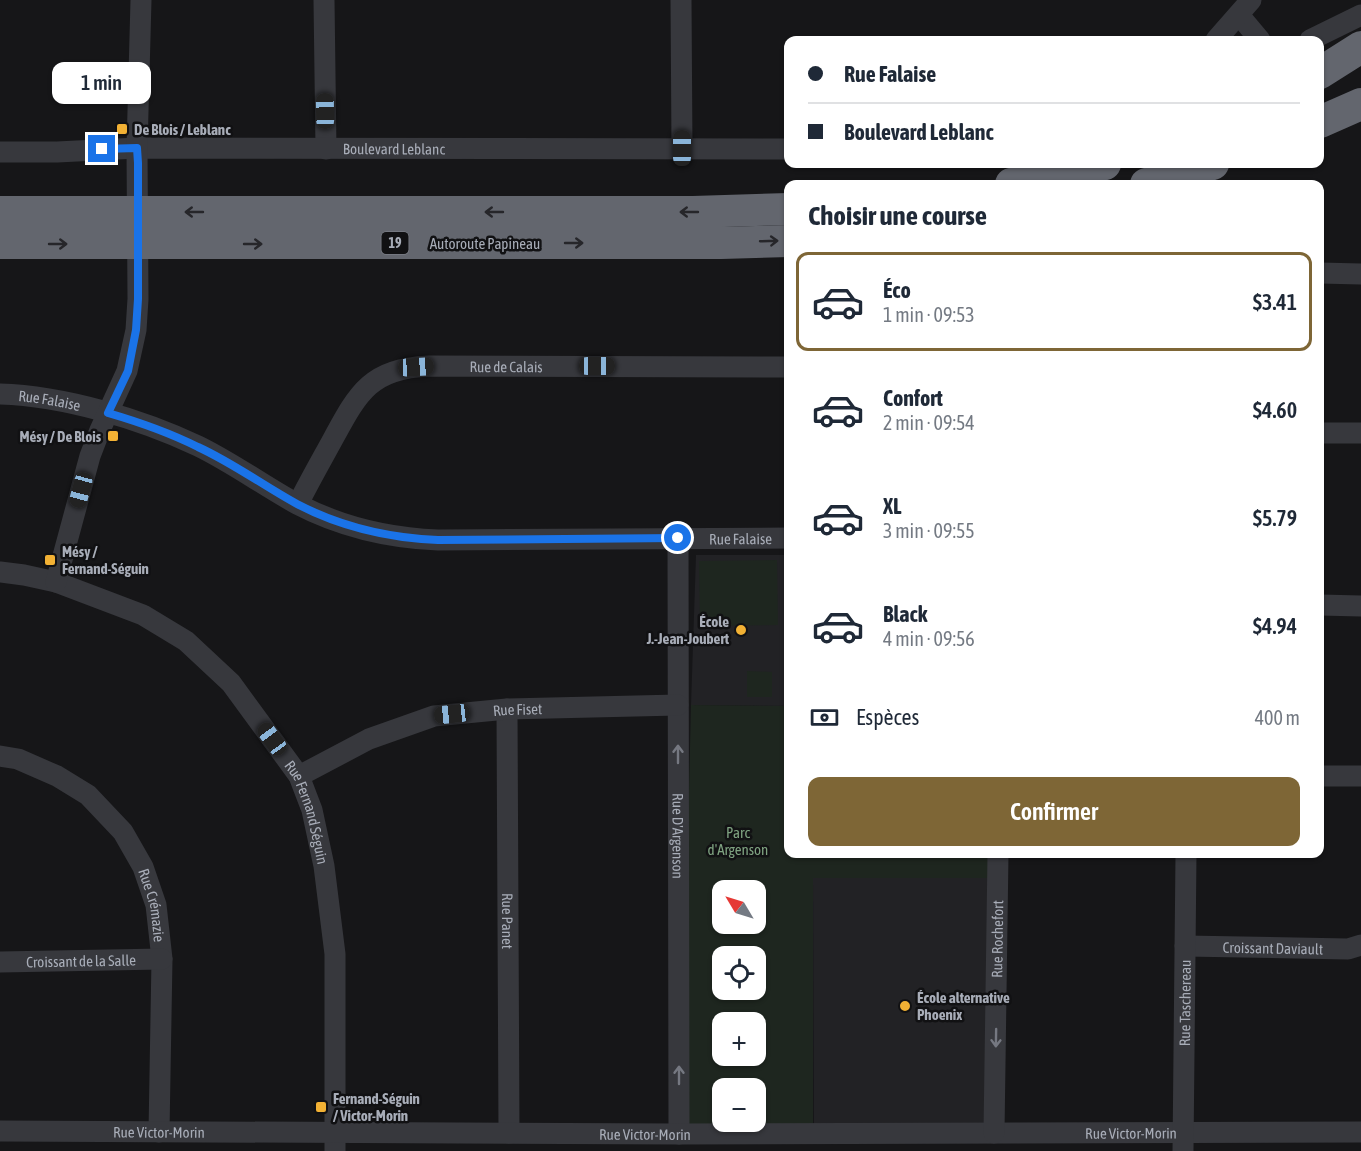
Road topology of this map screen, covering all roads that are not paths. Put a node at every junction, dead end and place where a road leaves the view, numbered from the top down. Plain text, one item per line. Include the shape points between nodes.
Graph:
1 (141, 0) edge
2 (324, 0) edge
3 (681, 0) edge
4 (1245, 7) edge
5 (1361, 15) edge
6 (1220, 36) edge
7 (1258, 36) edge
8 (1318, 36) edge
9 (1361, 47) edge
10 (1361, 69) edge
11 (1324, 70) edge
12 (1324, 86) edge
13 (1361, 104) edge
14 (1361, 114) edge
15 (1324, 120) edge
16 (1324, 126) edge
17 (682, 148) junction
18 (326, 149) junction
19 (784, 149) edge
20 (0, 152) edge
21 (137, 155) junction
22 (1086, 168) edge
23 (1200, 168) edge
24 (1030, 180) edge
25 (1159, 180) edge
26 (784, 209) edge
27 (0, 212) edge
28 (784, 241) edge
29 (0, 243) edge
30 (1324, 273) edge
31 (1361, 274) edge
32 (784, 367) edge
33 (0, 394) edge
34 (108, 413) junction
35 (1324, 433) edge
36 (1361, 433) edge
37 (298, 504) junction
38 (678, 538) junction
39 (784, 538) edge
40 (0, 572) edge
41 (56, 582) junction
42 (1324, 605) edge
43 (1361, 606) edge
44 (678, 705) junction
45 (507, 709) junction
46 (0, 756) edge
47 (299, 776) junction
48 (1324, 776) edge
49 (1361, 776) edge
50 (998, 858) edge
51 (1186, 858) edge
52 (1361, 945) edge
53 (1185, 946) junction
54 (162, 959) junction
55 (0, 962) edge
56 (0, 1131) edge
57 (159, 1132) junction
58 (1361, 1132) edge
59 (509, 1133) junction
60 (994, 1133) junction
61 (680, 1134) junction
62 (335, 1142) edge
63 (1183, 1142) edge

1 - 21 street
2 - 18 street
3 - 17 street
4 - 6 street
4 - 7 street
5 - 8 street
9 - 11 highway
10 - 12 highway
13 - 15 highway
14 - 16 highway
17 - 18 street, Boulevard Leblanc
17 - 19 street, Boulevard Leblanc
18 - 21 street, Boulevard Leblanc
20 - 21 street, Boulevard Leblanc
21 - 34 street via 138,313 128,371
22 - 24 highway
23 - 25 highway
26 -> 27 highway, Autoroute Papineau / 19
29 -> 28 highway, Autoroute Papineau / 19
30 - 31 street
32 - 37 street, Rue de Calais via 429,366 392,372 358,395
33 - 34 street, Rue Falaise via 39,397
34 - 37 street, Rue Falaise via 198,446
34 - 41 street via 90,456
35 - 36 street
37 - 38 street, Rue Falaise via 366,530 420,539
38 - 39 street, Rue Falaise
38 - 44 street, Rue D'Argenson
40 - 41 street, Rue Fernand Séguin
41 - 47 street, Rue Fernand Séguin via 143,615 186,641 231,683
42 - 43 street
44 - 45 street, Rue Fiset
61 -> 44 street, Rue D'Argenson
45 - 47 street, Rue Fiset via 434,716 369,739
45 - 59 street, Rue Panet
46 - 54 street, Rue Crémazie via 18,759 57,776 88,795 123,832 143,867 156,905
47 - 62 street, Rue Fernand Séguin via 312,810 324,866 335,954
48 - 49 street
50 -> 60 street, Rue Rochefort
51 - 53 street, Rue Taschereau
52 - 53 street, Croissant Daviault via 1348,949
53 - 63 street, Rue Taschereau
54 - 55 street, Croissant de la Salle
54 - 57 street, Rue Crémazie
56 - 57 street, Rue Victor-Morin
57 - 62 street, Rue Victor-Morin
58 - 63 street, Rue Victor-Morin
59 - 61 street, Rue Victor-Morin
59 - 62 street, Rue Victor-Morin
60 - 61 street, Rue Victor-Morin
60 - 63 street, Rue Victor-Morin

